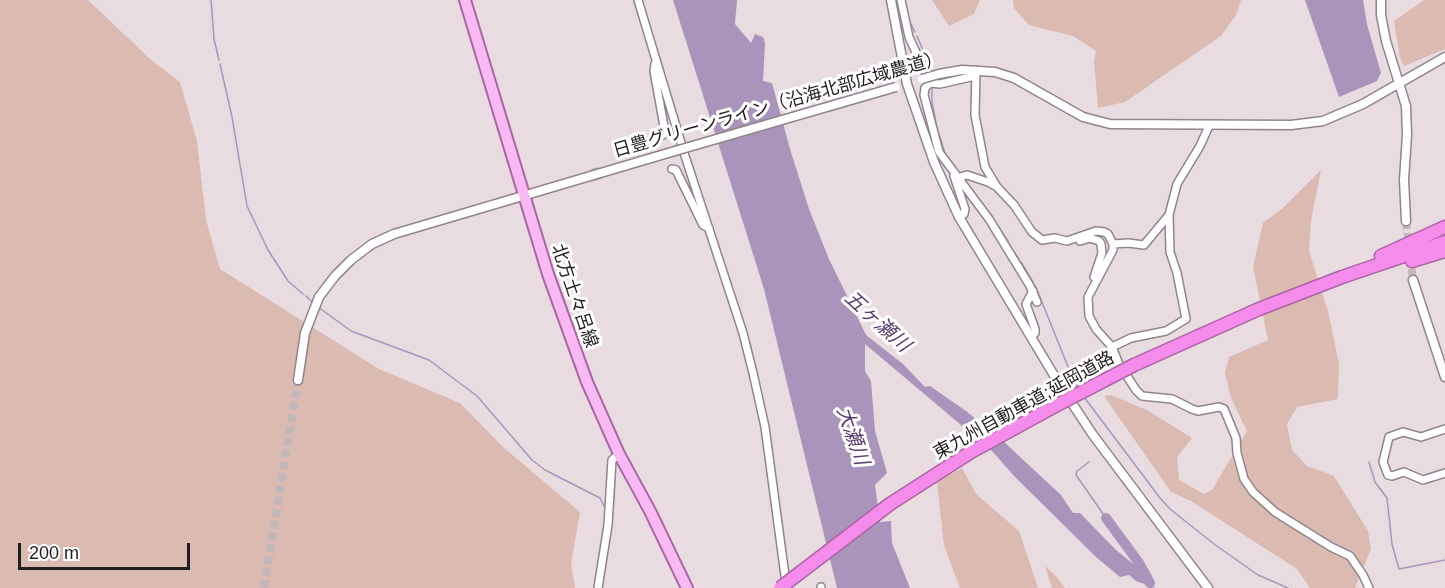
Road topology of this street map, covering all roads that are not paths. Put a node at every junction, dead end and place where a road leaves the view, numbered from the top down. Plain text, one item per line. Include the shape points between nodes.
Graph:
1 (465, 0) edge
2 (638, 0) edge
3 (891, 0) edge
4 (901, 0) edge
5 (1381, 0) edge
6 (1445, 57) edge
7 (656, 61) junction
8 (975, 73) junction
9 (926, 81) junction
10 (1399, 82) junction
11 (907, 84) junction
12 (1209, 126) junction
13 (663, 135) dead end
14 (672, 169) dead end
15 (956, 176) junction
16 (997, 187) junction
17 (524, 195) junction
18 (1169, 215) junction
19 (959, 217) junction
20 (1406, 221) tunnel mouth
21 (709, 228) junction
22 (1445, 228) edge
23 (1067, 241) junction
24 (1445, 242) edge
25 (1113, 244) junction
26 (1445, 249) edge
27 (1413, 280) tunnel mouth
28 (1033, 291) junction
29 (1091, 291) junction
30 (1305, 291) junction
31 (1037, 302) dead end
32 (1259, 309) junction
33 (1031, 337) junction
34 (1112, 347) junction
35 (1442, 356) edge
36 (1445, 377) edge
37 (298, 380) tunnel mouth
38 (1445, 429) edge
39 (619, 454) junction
40 (1445, 472) edge
41 (598, 588) edge
42 (687, 588) edge
43 (780, 588) edge
44 (786, 588) edge
45 (1208, 588) edge
46 (1369, 588) edge

1 - 17 main road, 北方土々呂線
2 - 7 street
3 - 11 street
4 - 9 street via 909,37
5 - 10 street via 1386,40
6 - 10 street, 日豊グリーンライン（沿海北部広域農道）
7 - 13 street
7 - 21 street
8 - 9 street, 日豊グリーンライン（沿海北部広域農道）, bridge via 939,74
8 - 9 street via 940,84
8 - 12 street, 日豊グリーンライン（沿海北部広域農道） via 995,72 1014,78 1083,117 1110,124
8 - 16 street via 977,126 985,167
9 - 11 street, 日豊グリーンライン（沿海北部広域農道）
9 - 15 street via 924,95 939,152
10 - 12 street, 日豊グリーンライン（沿海北部広域農道） via 1363,104 1323,121
10 - 20 street via 1406,106
11 - 17 street, 日豊グリーンライン（沿海北部広域農道）, bridge
11 - 19 street via 934,162
12 - 18 street via 1177,184
14 - 21 street via 676,170 703,225
15 - 16 street via 974,176
15 - 19 street via 965,208
15 - 28 street via 989,219
16 - 23 street via 1038,237
17 - 37 street, 日豊グリーンライン（沿海北部広域農道） via 394,234 351,260 319,297 305,333
17 - 39 main road, 北方土々呂線 via 567,330
18 - 25 street via 1144,245
18 - 34 street via 1170,252 1186,319 1166,331 1123,340
19 - 33 street
21 - 44 street via 743,333 765,427
22 - 32 highway
23 - 25 street via 1101,231 1108,234
23 - 29 street via 1090,238 1101,244
24 - 30 highway, 東九州自動車道;延岡道路
25 - 29 street via 1111,258
26 - 30 highway, 東九州自動車道;延岡道路
27 - 35 street
28 - 31 street
28 - 33 street via 1026,304 1035,329
29 - 34 street via 1087,303 1089,316
30 - 32 highway, 東九州自動車道;延岡道路
32 - 43 highway, 東九州自動車道;延岡道路, bridge via 1134,365 971,452 890,504
33 - 45 street via 1093,435
34 - 46 street via 1126,376 1142,396 1172,399 1198,411 1224,409 1236,438 1244,479 1253,492 1275,512 1350,556
35 - 36 street
38 - 40 street via 1420,437 1403,432 1389,437 1383,462 1392,476 1404,472 1423,480
39 - 41 street via 612,460 609,525
39 - 42 main road, 北方土々呂線

